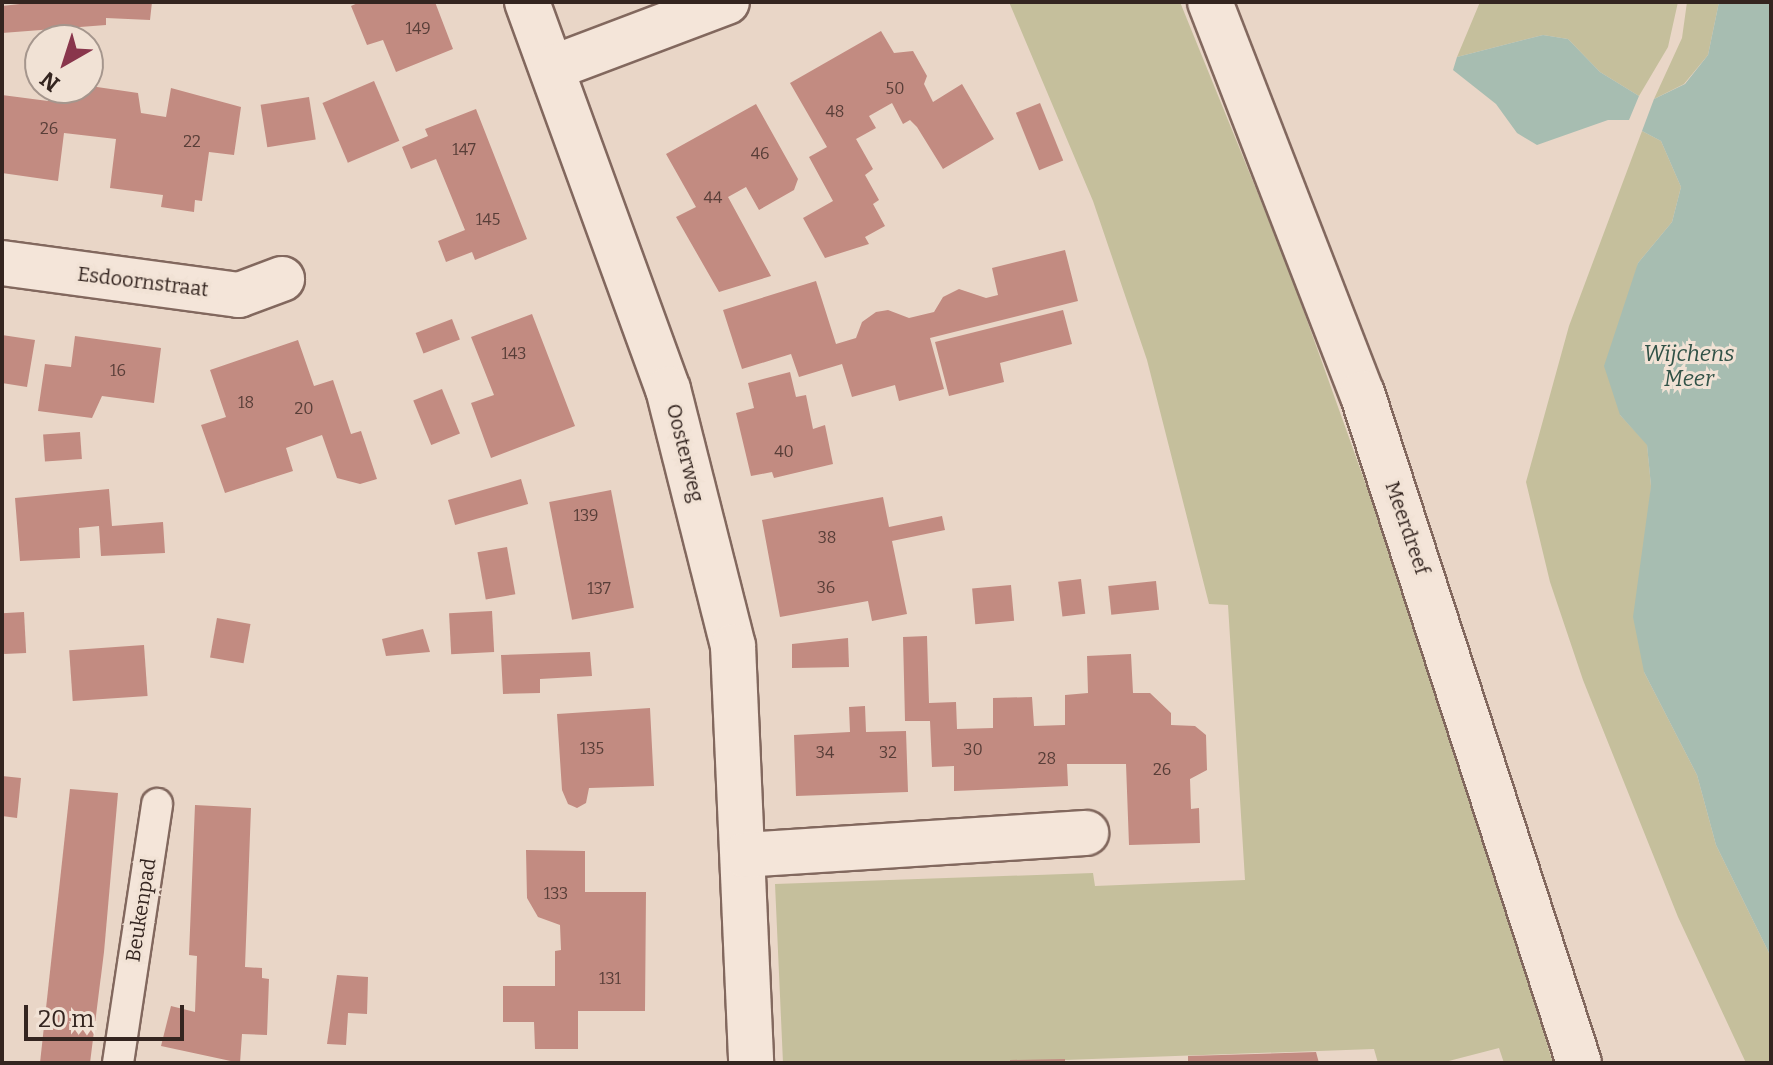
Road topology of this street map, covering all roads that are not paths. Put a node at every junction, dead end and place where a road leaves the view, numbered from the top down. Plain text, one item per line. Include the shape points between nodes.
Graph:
1 (527, 2) edge
2 (727, 2) edge
3 (1210, 2) edge
4 (552, 68) junction
5 (2, 263) edge
6 (282, 279) dead end
7 (157, 804) dead end
8 (1086, 833) dead end
9 (744, 855) junction
10 (118, 1063) edge
11 (751, 1063) edge
12 (1579, 1063) edge

1 - 4 street, Oosterweg
2 - 4 street
3 - 12 street, Meerdreef via 1362,393
4 - 9 street, Oosterweg via 668,389 733,646
5 - 6 street, Esdoornstraat via 239,295
7 - 10 lane, Beukenpad
8 - 9 street
9 - 11 street, Oosterweg

